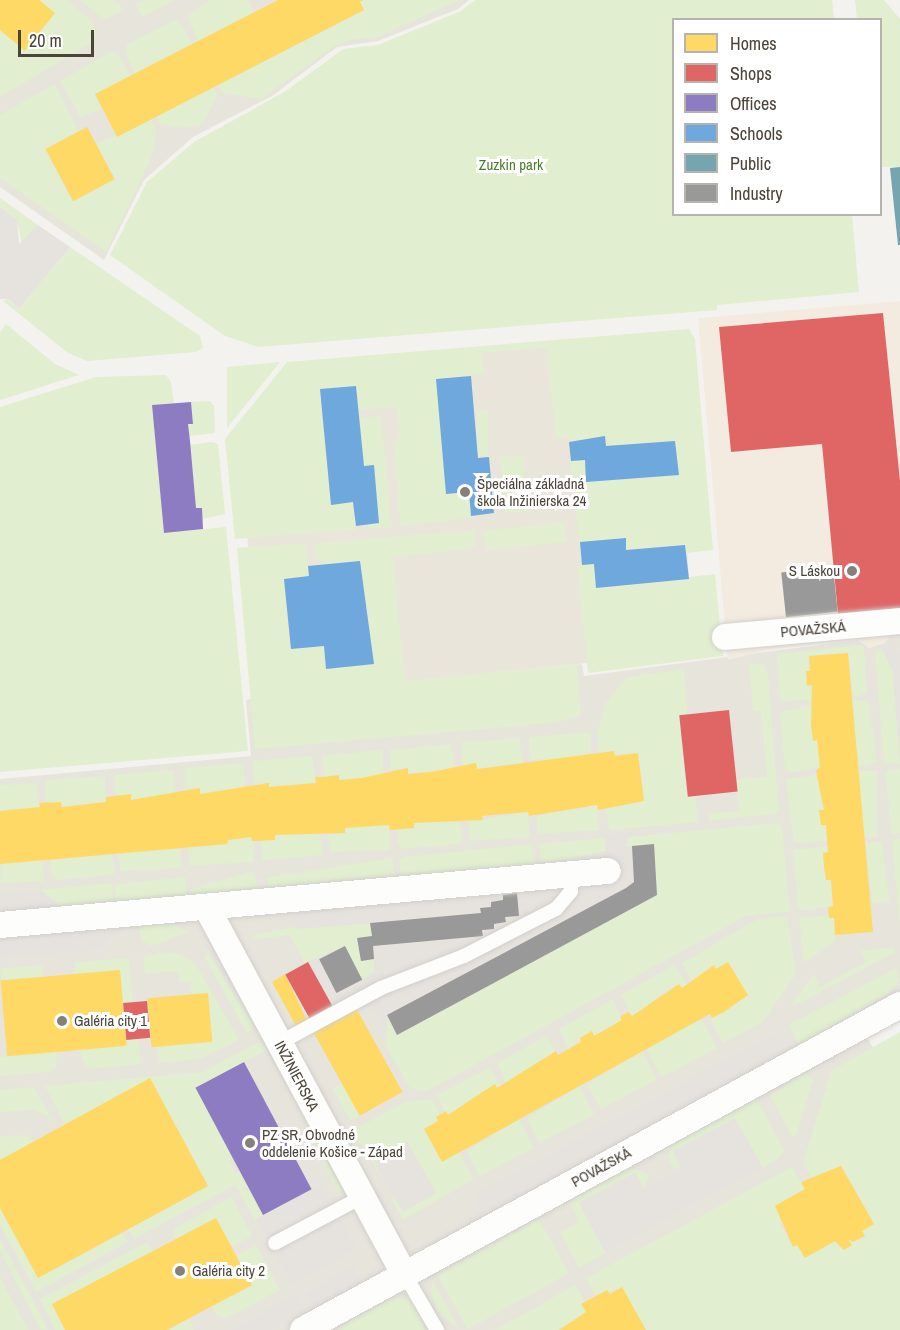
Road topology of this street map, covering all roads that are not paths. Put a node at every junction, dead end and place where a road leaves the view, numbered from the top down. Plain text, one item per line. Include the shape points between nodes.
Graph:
1 (900, 621) edge
2 (725, 637) dead end
3 (608, 871) dead end
4 (571, 875) junction
5 (207, 908) junction
6 (0, 925) edge
7 (900, 1005) edge
8 (279, 1043) junction
9 (362, 1197) junction
10 (275, 1243) dead end
11 (405, 1275) junction
12 (303, 1330) edge
13 (437, 1330) edge

1 - 2 street, POVAŽSKÁ
3 - 4 street
4 - 5 street
4 - 8 lane via 571,891 556,909 464,956 381,988
5 - 6 street
5 - 8 street, INŽINIERSKA
7 - 11 street, POVAŽSKÁ
8 - 9 street, INŽINIERSKA
9 - 10 lane
9 - 11 street, INŽINIERSKA
11 - 12 street, POVAŽSKÁ
11 - 13 lane

